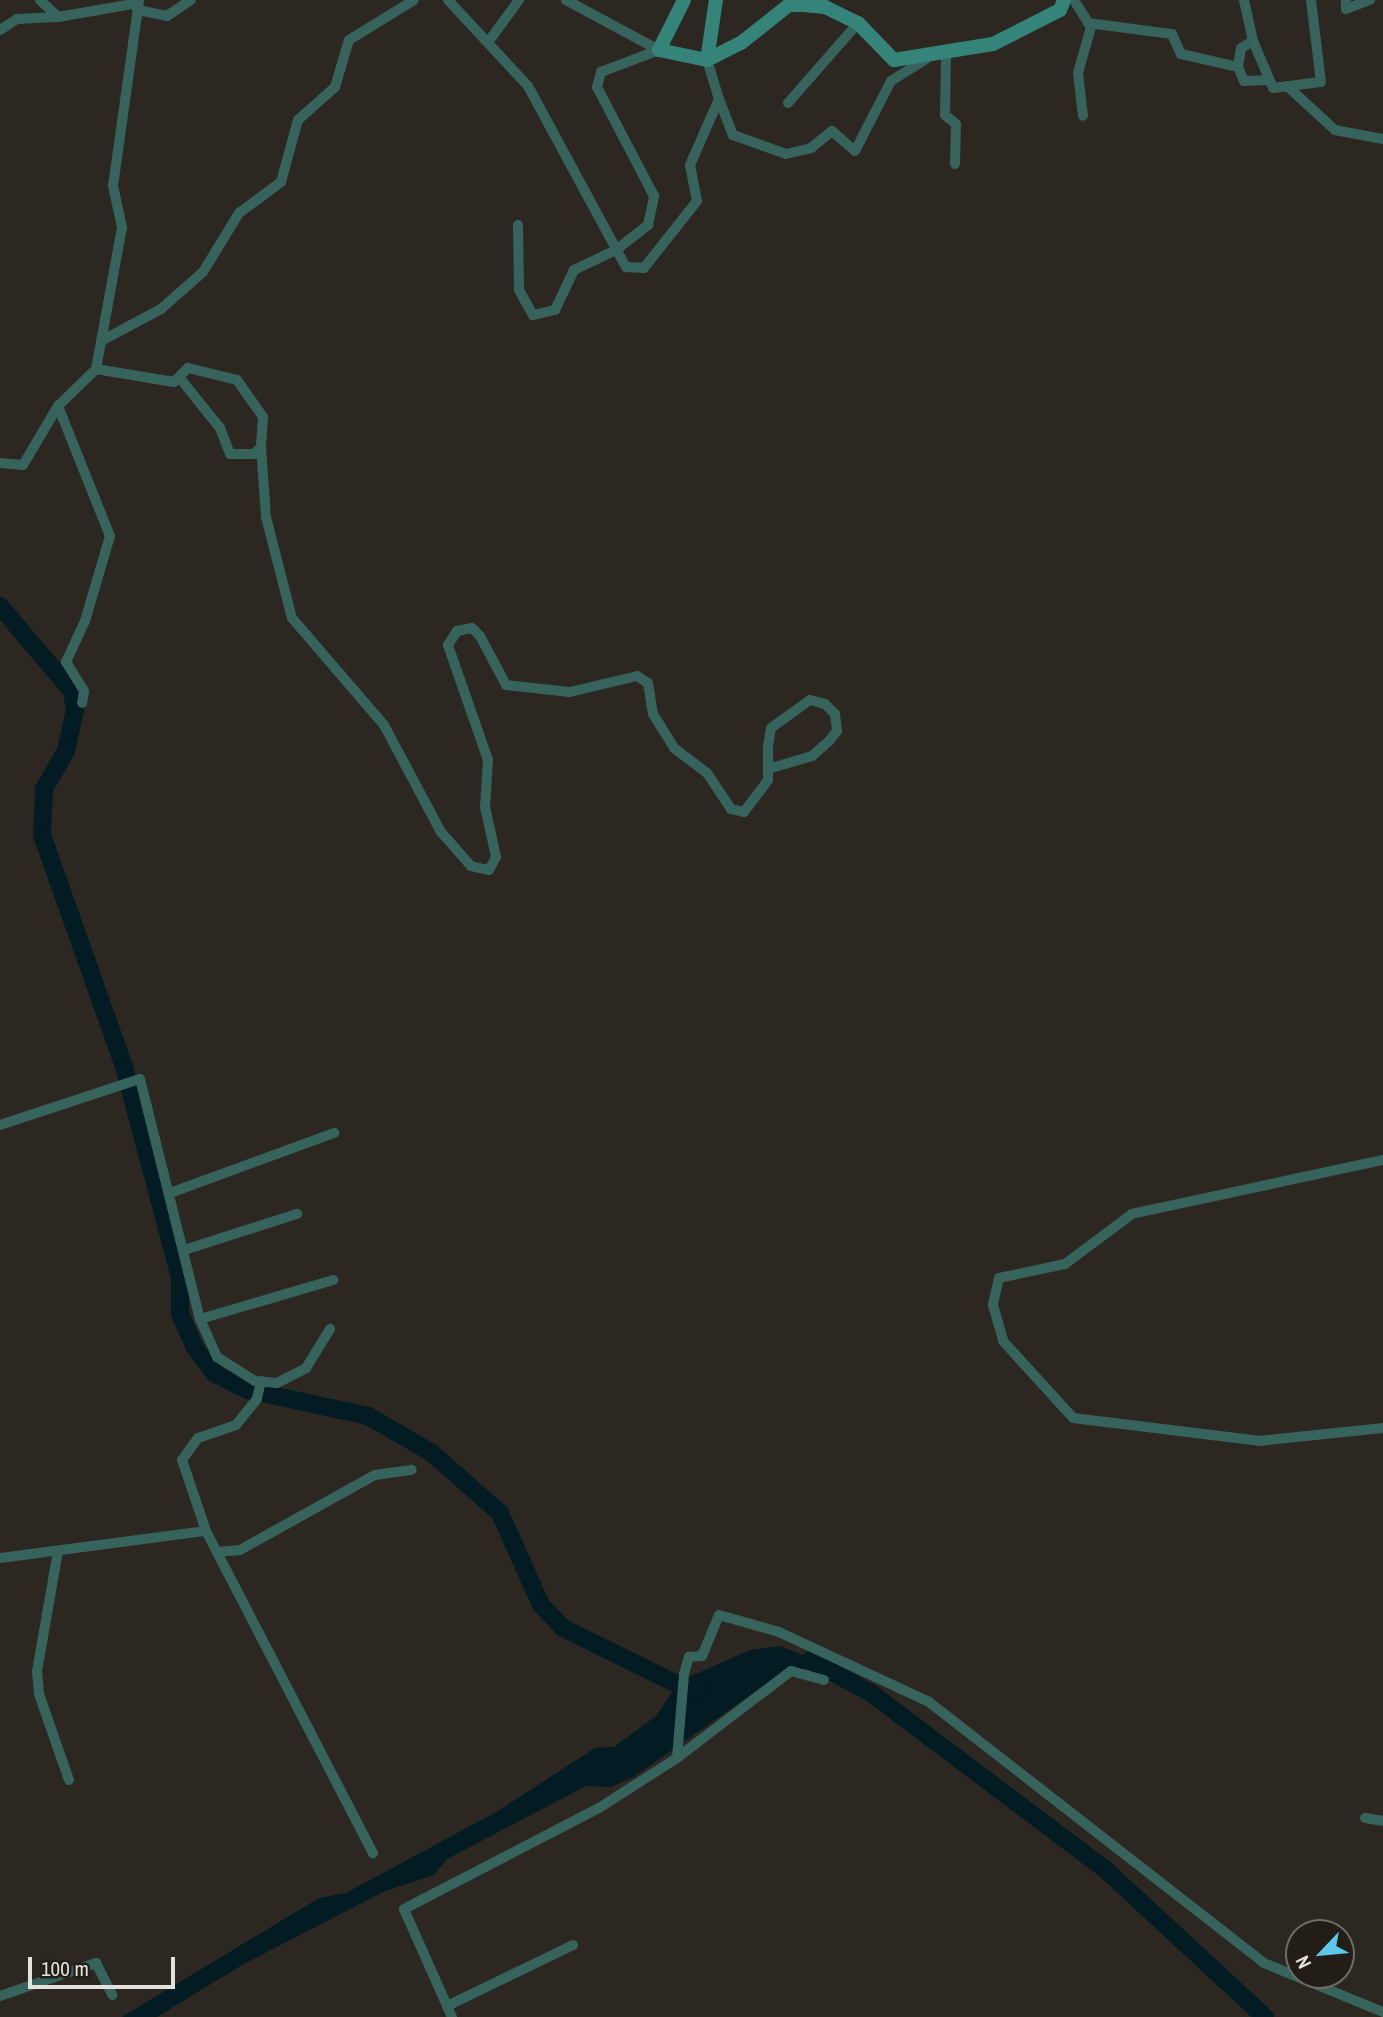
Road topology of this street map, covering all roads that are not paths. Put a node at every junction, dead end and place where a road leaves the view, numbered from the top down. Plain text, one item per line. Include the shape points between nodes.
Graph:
1 (40, 0) edge
2 (191, 0) edge
3 (414, 0) edge
4 (448, 0) edge
5 (519, 0) edge
6 (566, 0) edge
7 (684, 0) edge
8 (716, 0) edge
9 (1064, 0) edge
10 (1074, 0) edge
11 (1244, 0) edge
12 (1311, 0) edge
13 (1346, 0) edge
14 (1370, 0) edge
15 (138, 4) edge
16 (818, 4) edge
17 (58, 17) junction
18 (858, 23) junction
19 (1088, 23) junction
20 (0, 30) edge
21 (489, 41) junction
22 (1253, 41) junction
23 (659, 50) junction
24 (946, 54) junction
25 (926, 59) junction
26 (706, 60) junction
27 (1238, 67) junction
28 (1269, 80) junction
29 (1287, 86) junction
30 (719, 99) junction
31 (788, 103) dead end
32 (1083, 116) dead end
33 (1383, 139) edge
34 (955, 163) dead end
35 (518, 225) dead end
36 (616, 250) junction
37 (101, 341) junction
38 (96, 369) junction
39 (179, 377) junction
40 (58, 407) junction
41 (261, 447) junction
42 (0, 463) edge
43 (82, 703) dead end
44 (768, 769) junction
45 (0, 1125) edge
46 (334, 1133) dead end
47 (1383, 1160) edge
48 (170, 1193) junction
49 (297, 1214) dead end
50 (184, 1250) junction
51 (334, 1280) dead end
52 (200, 1319) junction
53 (330, 1329) dead end
54 (260, 1383) junction
55 (1383, 1428) edge
56 (412, 1470) dead end
57 (206, 1531) junction
58 (58, 1551) junction
59 (217, 1552) junction
60 (0, 1558) edge
61 (824, 1680) dead end
62 (677, 1754) junction
63 (69, 1780) dead end
64 (1365, 1818) dead end
65 (1383, 1821) edge
66 (373, 1853) dead end
67 (573, 1945) dead end
68 (112, 1995) dead end
69 (0, 1996) edge
70 (449, 2012) edge
71 (1383, 2012) edge

1 - 17 street
2 - 15 street via 167,16
3 - 37 street via 349,40 335,87 298,120 281,182 239,213 203,272 161,309
4 - 21 street
5 - 21 street
6 - 23 street
7 - 23 street
8 - 26 street
9 - 24 street via 1060,10 993,44
10 - 19 street
11 - 22 street
12 - 29 street via 1321,82
13 - 14 street via 1346,9
15 - 17 street
15 - 37 street via 113,186 122,227
16 - 18 street
16 - 26 street via 789,5 741,43
17 - 20 street via 18,19
18 - 25 street via 894,60
18 - 31 street
19 - 27 street via 1172,34 1181,54
19 - 32 street via 1078,73
21 - 36 street via 528,86
22 - 27 street via 1241,48
22 - 28 street
23 - 26 street
23 - 36 street via 601,72 597,87 654,196 648,225
24 - 25 street
24 - 34 street via 945,115 956,124
25 - 30 street via 891,81 855,151 832,131 811,148 786,154 733,135
26 - 30 street
27 - 28 street via 1244,81
28 - 29 street via 1273,88
29 - 33 street via 1335,130
30 - 36 street via 690,165 697,201 644,268 626,267
35 - 36 street via 519,290 533,316 555,310 574,270
37 - 38 street
38 - 39 street via 174,382
38 - 40 street
39 - 41 street via 220,428 230,454 254,454
39 - 41 street via 188,368 237,380 263,417
40 - 42 street via 23,465
40 - 43 street via 110,536 85,621 66,662 84,691
41 - 44 street via 266,517 292,618 384,724 441,832 471,866 489,870 496,857 485,807 488,760 448,645 457,631 472,628 480,636 506,685 570,692 637,676 648,683 653,714 674,748 707,774 731,809 744,812 755,805
44 - 44 street via 771,728 810,701 825,704 835,714 837,731 812,756
45 - 48 street via 140,1079
46 - 48 street
47 - 55 street via 1132,1214 1065,1264 999,1278 993,1305 1003,1341 1073,1418 1259,1441
48 - 50 street
49 - 50 street
50 - 52 street
51 - 52 street
52 - 54 street via 217,1357
53 - 54 street via 306,1368 277,1383
54 - 57 street via 257,1399 236,1425 187,1446 182,1460
56 - 59 street via 375,1475 240,1550
57 - 58 street
57 - 59 street
58 - 60 street
58 - 63 street via 37,1671 38,1695
59 - 66 street
61 - 62 street via 791,1671
62 - 70 street via 599,1808 404,1909
62 - 71 street via 689,1657 702,1656 719,1615 779,1632 929,1702 1264,1963
64 - 65 street
67 - 70 street
68 - 69 street via 96,1963

